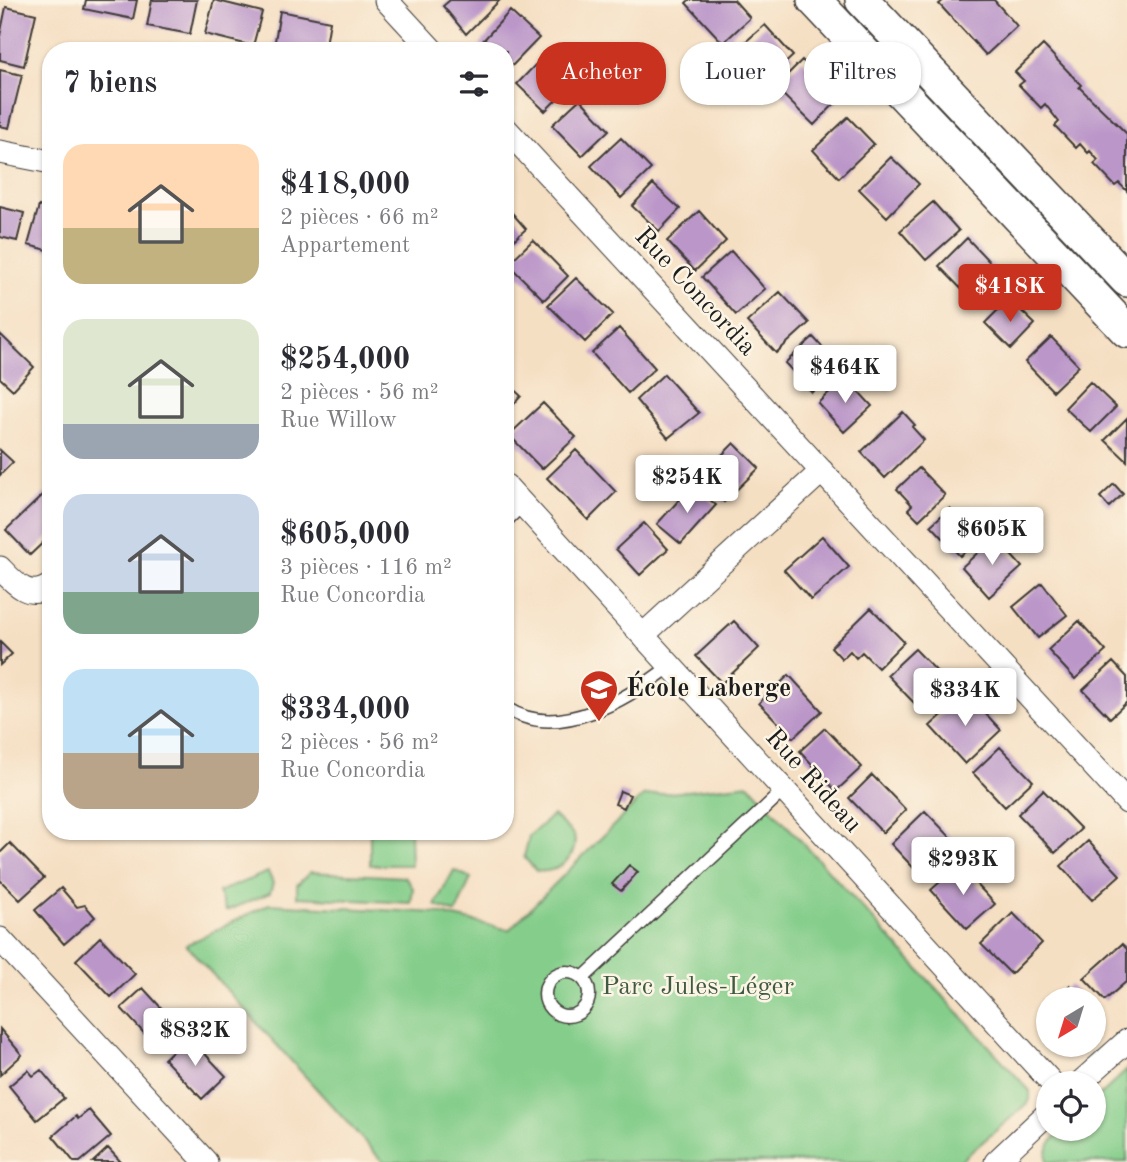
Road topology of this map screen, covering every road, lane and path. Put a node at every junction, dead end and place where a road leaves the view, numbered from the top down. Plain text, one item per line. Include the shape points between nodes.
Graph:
1 (386, 0) edge
2 (814, 0) edge
3 (862, 0) edge
4 (425, 42) edge
5 (514, 138) edge
6 (0, 152) edge
7 (42, 160) edge
8 (1127, 280) edge
9 (1127, 331) edge
10 (821, 471) junction
11 (514, 494) edge
12 (523, 504) junction
13 (514, 513) edge
14 (0, 568) edge
15 (42, 591) edge
16 (643, 635) junction
17 (670, 666) junction
18 (514, 712) edge
19 (784, 790) junction
20 (1127, 802) edge
21 (0, 939) edge
22 (583, 978) dead end
23 (1127, 1041) edge
24 (1041, 1071) edge
25 (1093, 1071) edge
26 (1036, 1125) edge
27 (1003, 1159) edge
28 (206, 1162) edge

1 - 4 street
2 - 9 street
3 - 8 street
5 - 10 street, Rue Concordia
6 - 7 street
10 - 16 street
10 - 20 street, Rue Concordia
11 - 12 street, Rue Rideau
12 - 13 lane
12 - 16 street, Rue Rideau
14 - 15 street via 29,592
16 - 17 street, Rue Rideau
17 - 18 lane via 640,688 576,716 541,720
17 - 19 street, Rue Rideau
19 - 22 lane
19 - 24 street, Rue Rideau
21 - 28 street
23 - 25 street
26 - 27 street

